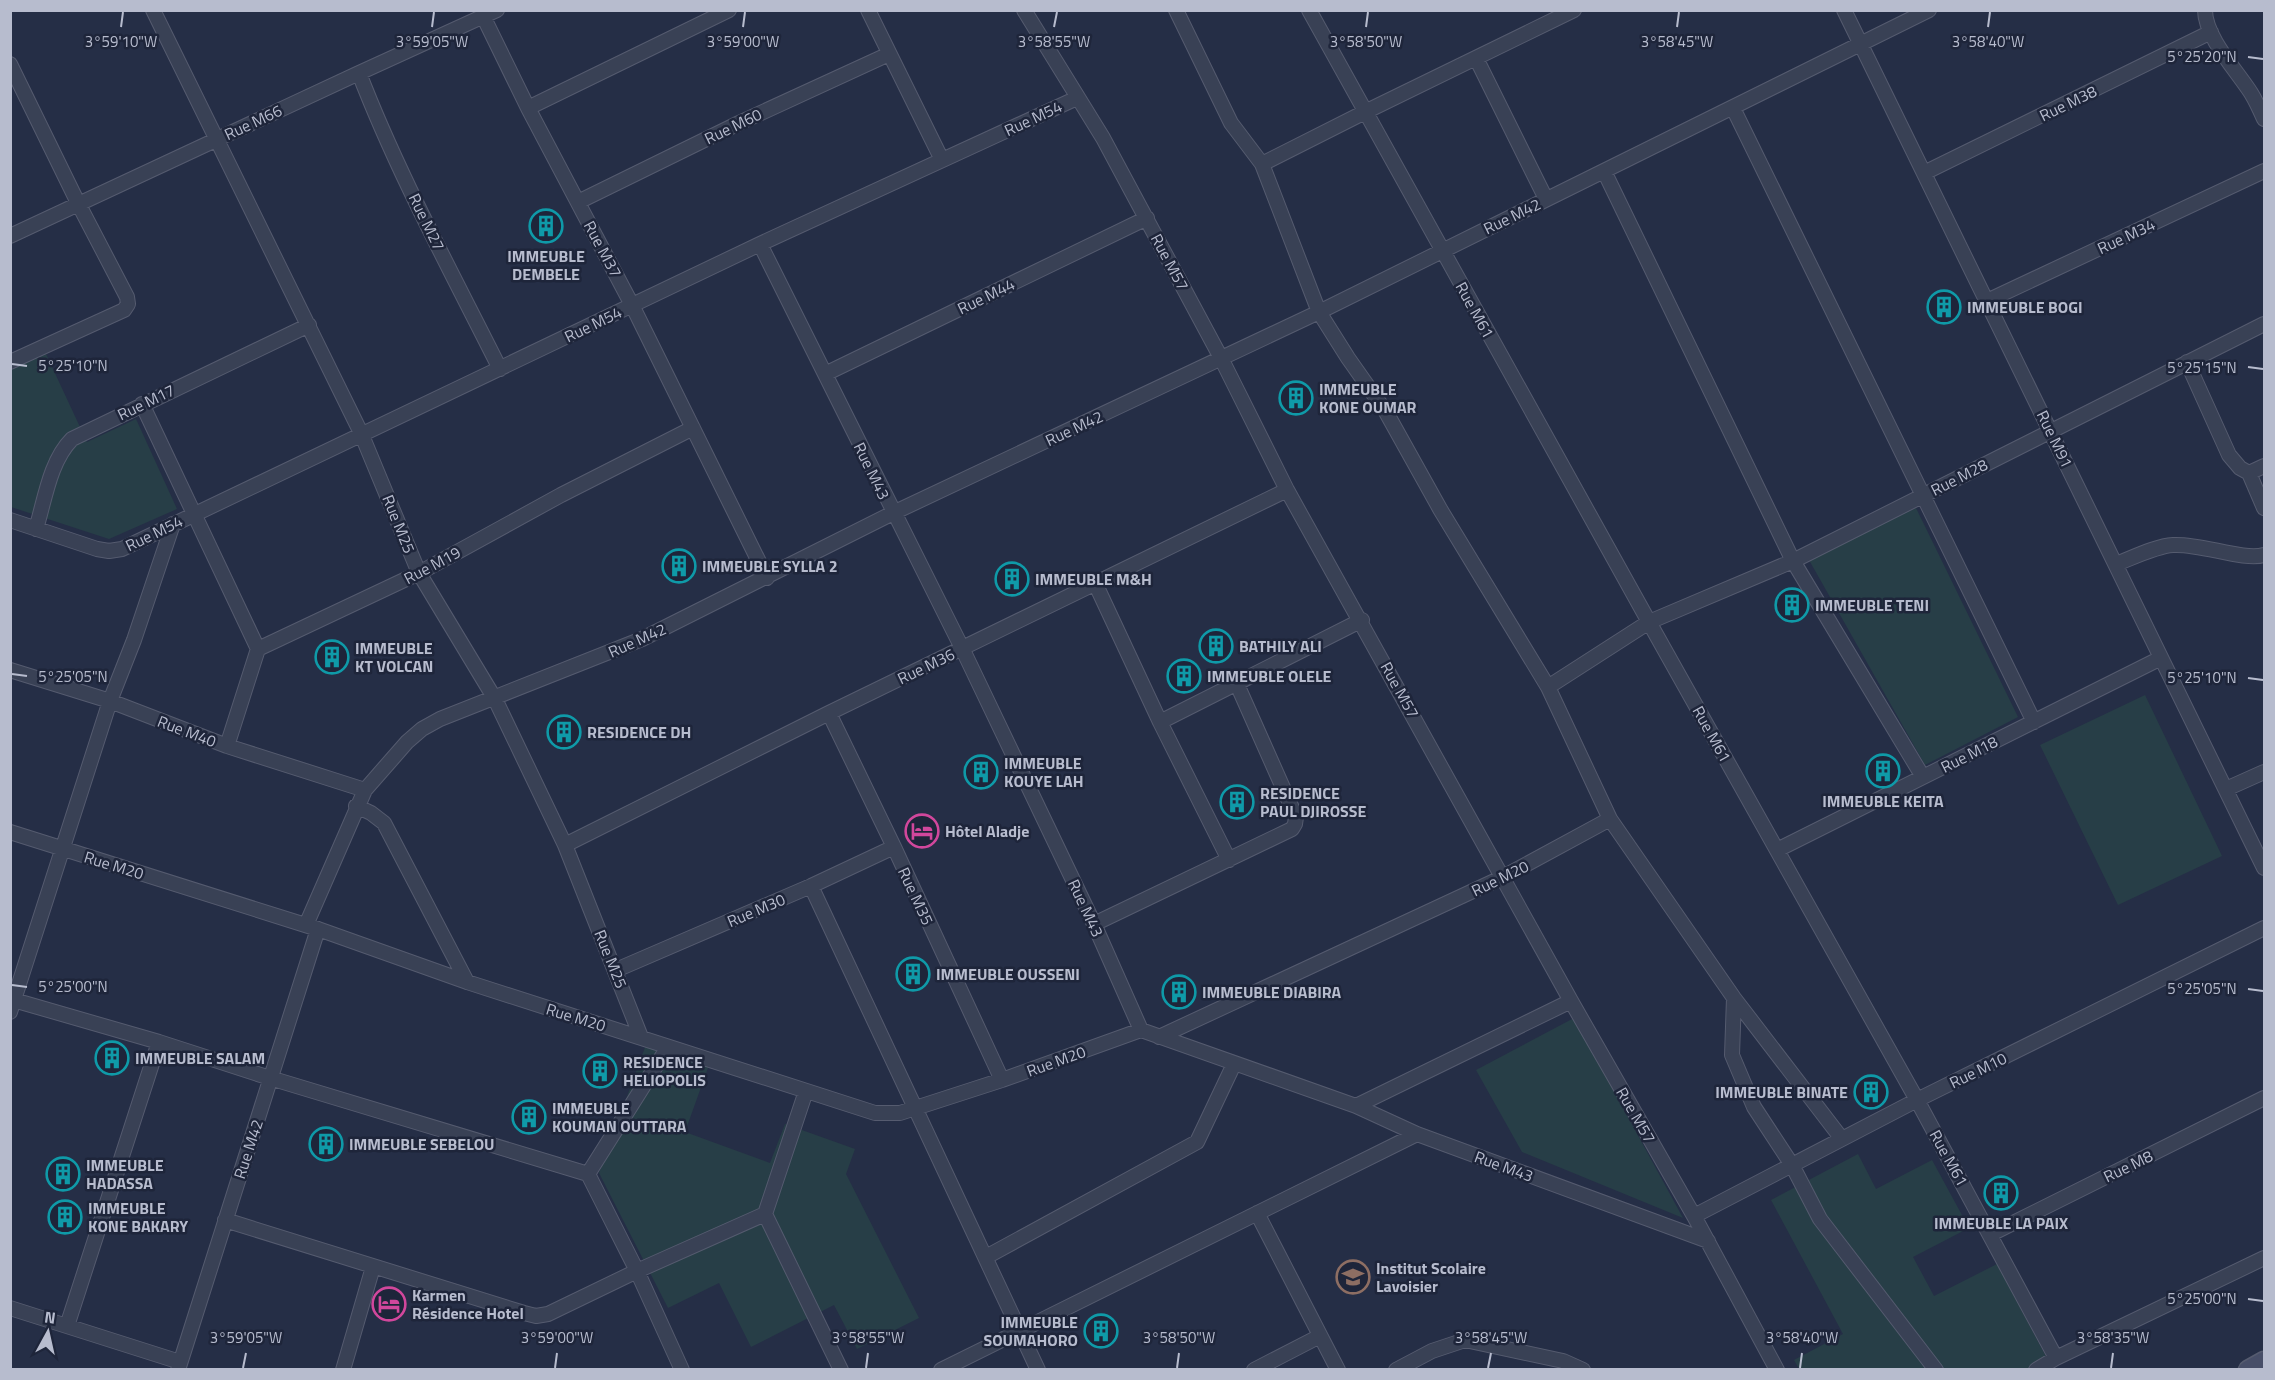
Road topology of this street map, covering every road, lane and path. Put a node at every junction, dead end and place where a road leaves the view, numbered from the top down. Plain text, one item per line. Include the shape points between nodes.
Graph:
1 (153, 10) edge
2 (497, 10) edge
3 (729, 10) edge
4 (868, 10) edge
5 (1024, 10) edge
6 (1176, 10) edge
7 (1309, 10) edge
8 (1574, 10) edge
9 (1844, 10) edge
10 (1929, 10) edge
11 (2205, 10) edge
12 (484, 18) junction
13 (2211, 32) junction
14 (1861, 45) junction
15 (889, 54) junction
16 (1476, 58) junction
17 (10, 64) edge
18 (359, 73) junction
19 (1077, 98) junction
20 (528, 108) junction
21 (1733, 108) junction
22 (1365, 112) junction
23 (2265, 118) edge
24 (216, 139) junction
25 (942, 160) junction
26 (1262, 164) junction
27 (1604, 171) junction
28 (2265, 171) edge
29 (1924, 173) junction
30 (1546, 199) junction
31 (578, 202) junction
32 (78, 203) junction
33 (1146, 218) junction
34 (10, 236) edge
35 (760, 244) junction
36 (1442, 250) junction
37 (1987, 301) junction
38 (632, 305) junction
39 (1319, 312) junction
40 (2265, 324) edge
41 (309, 325) junction
42 (1221, 358) junction
43 (10, 362) edge
44 (2187, 362) junction
45 (500, 369) junction
46 (825, 374) junction
47 (142, 404) junction
48 (693, 428) junction
49 (2051, 430) junction
50 (361, 434) junction
51 (2265, 466) edge
52 (2249, 473) junction
53 (1287, 490) junction
54 (1922, 495) junction
55 (2265, 508) edge
56 (893, 513) junction
57 (194, 514) junction
58 (10, 520) edge
59 (173, 524) junction
60 (36, 529) junction
61 (2265, 555) edge
62 (1793, 561) junction
63 (2116, 564) junction
64 (419, 573) junction
65 (767, 578) junction
66 (1096, 585) junction
67 (1362, 620) junction
68 (1649, 622) junction
69 (962, 648) junction
70 (258, 649) junction
71 (2161, 658) junction
72 (10, 670) edge
73 (1236, 682) junction
74 (1548, 687) junction
75 (495, 699) junction
76 (110, 701) junction
77 (829, 713) junction
78 (1160, 722) junction
79 (2034, 722) junction
80 (227, 746) junction
81 (2265, 772) edge
82 (1923, 777) junction
83 (2226, 789) junction
84 (365, 790) junction
85 (356, 806) junction
86 (1610, 819) junction
87 (10, 832) edge
88 (565, 845) junction
89 (894, 847) junction
90 (64, 849) junction
91 (1777, 850) junction
92 (1229, 860) junction
93 (2265, 868) edge
94 (1503, 878) junction
95 (811, 886) junction
96 (1094, 924) junction
97 (312, 927) junction
98 (2265, 928) edge
99 (616, 970) junction
100 (467, 982) junction
101 (1734, 999) junction
102 (1571, 1001) junction
103 (12, 1004) edge
104 (1141, 1030) junction
105 (641, 1037) junction
106 (1159, 1037) junction
107 (159, 1042) junction
108 (668, 1047) junction
109 (1233, 1064) junction
110 (270, 1078) junction
111 (1002, 1080) junction
112 (806, 1091) junction
113 (2265, 1098) edge
114 (1917, 1100) junction
115 (1356, 1106) junction
116 (914, 1108) junction
117 (1417, 1134) junction
118 (1842, 1138) junction
119 (1792, 1165) junction
120 (588, 1174) junction
121 (1257, 1213) junction
122 (765, 1214) junction
123 (1694, 1216) junction
124 (225, 1220) junction
125 (1991, 1234) junction
126 (1708, 1241) junction
127 (986, 1257) junction
128 (2265, 1258) edge
129 (373, 1266) junction
130 (637, 1271) junction
131 (10, 1308) edge
132 (67, 1326) junction
133 (1019, 1330) junction
134 (1320, 1336) junction
135 (2056, 1358) junction
136 (2265, 1362) edge
137 (179, 1366) edge
138 (343, 1370) edge
139 (682, 1370) edge
140 (841, 1370) edge
141 (941, 1370) edge
142 (1038, 1370) edge
143 (1254, 1370) edge
144 (1338, 1370) edge
145 (1396, 1370) edge
146 (1583, 1370) edge
147 (1777, 1370) edge
148 (1936, 1370) edge
149 (2036, 1370) edge
150 (2248, 1370) edge

1 - 24 street, Rue M25
2 - 12 street, Rue M66
3 - 20 street
4 - 15 street
5 - 19 street, Rue M57
6 - 26 street via 1232,123
7 - 22 street, Rue M61
8 - 16 street
9 - 14 street, Rue M91
10 - 14 street, Rue M42
11 - 13 street
12 - 18 street, Rue M66
12 - 20 street, Rue M37
13 - 23 street
13 - 29 street, Rue M38
14 - 21 street, Rue M42
14 - 29 street, Rue M91
15 - 25 street
15 - 31 street, Rue M60
16 - 22 street
16 - 30 street
17 - 32 street
18 - 24 street, Rue M66
18 - 45 street, Rue M27 via 431,233
19 - 25 street, Rue M54
19 - 33 street, Rue M57
20 - 31 street, Rue M37
21 - 27 street, Rue M42
21 - 54 street
22 - 26 street
22 - 36 street, Rue M61
24 - 32 street, Rue M66
24 - 41 street, Rue M25
25 - 35 street, Rue M54
26 - 39 street
27 - 30 street, Rue M42
27 - 62 street
28 - 37 street, Rue M34
29 - 37 street, Rue M91
30 - 36 street, Rue M42
31 - 38 street, Rue M37
32 - 34 street, Rue M66
32 - 43 street via 128,304 124,310
33 - 42 street, Rue M57
33 - 46 street, Rue M44
35 - 38 street, Rue M54
35 - 46 street, Rue M43
36 - 39 street, Rue M42
36 - 68 street, Rue M61
37 - 49 street, Rue M91
38 - 45 street, Rue M54
38 - 48 street, Rue M37
39 - 42 street, Rue M42
39 - 74 street via 1386,412
40 - 44 street, Rue M28
41 - 47 street, Rue M17
41 - 50 street, Rue M25
42 - 53 street, Rue M57
42 - 56 street, Rue M42
44 - 49 street, Rue M28
44 - 52 street via 2229,455
45 - 50 street, Rue M54
46 - 56 street, Rue M43
47 - 57 street
47 - 60 street, Rue M17 via 72,439 63,448
48 - 64 street, Rue M19
48 - 65 street, Rue M37
49 - 54 street, Rue M28
49 - 63 street, Rue M91
50 - 57 street, Rue M54
50 - 64 street, Rue M25
51 - 52 street
52 - 55 street
53 - 66 street, Rue M36
53 - 67 street, Rue M57
54 - 62 street, Rue M28
54 - 79 street
56 - 65 street, Rue M42
56 - 69 street, Rue M43
57 - 59 street, Rue M54
57 - 70 street
58 - 60 street
59 - 60 street, Rue M54 via 110,552
59 - 76 street
61 - 63 street via 2171,545
62 - 68 street, Rue M28
62 - 82 street
63 - 71 street, Rue M91
64 - 70 street, Rue M19
64 - 75 street, Rue M25
65 - 75 street, Rue M42 via 642,639
66 - 69 street, Rue M36
66 - 78 street
67 - 73 street
67 - 94 street, Rue M57
68 - 74 street, Rue M28
68 - 91 street, Rue M61
69 - 77 street, Rue M36
69 - 96 street, Rue M43
70 - 80 street
71 - 79 street, Rue M18
71 - 83 street, Rue M91
72 - 76 street, Rue M40
73 - 78 street
73 - 92 street via 1296,817 1292,829
74 - 86 street
75 - 84 street, Rue M42 via 422,729
75 - 88 street, Rue M25
76 - 80 street, Rue M40
76 - 90 street
77 - 88 street, Rue M36
77 - 89 street, Rue M35
78 - 92 street
79 - 82 street, Rue M18
80 - 84 street, Rue M40
81 - 83 street
82 - 91 street, Rue M18
83 - 93 street, Rue M91
84 - 85 street, Rue M42
85 - 97 street, Rue M42
85 - 100 street via 384,823
86 - 94 street, Rue M20
86 - 101 street
87 - 90 street, Rue M20
88 - 99 street, Rue M25
89 - 95 street, Rue M30
89 - 111 street, Rue M35
90 - 97 street, Rue M20
90 - 103 street
91 - 114 street, Rue M61
92 - 96 street
94 - 102 street, Rue M57
94 - 106 street, Rue M20
95 - 99 street, Rue M30
95 - 116 street
96 - 104 street, Rue M43
97 - 100 street, Rue M20
97 - 110 street, Rue M42
98 - 114 street, Rue M10
99 - 105 street, Rue M25
100 - 105 street, Rue M20
101 - 118 street
101 - 119 street via 1732,1055 1754,1107
102 - 115 street
102 - 123 street, Rue M57
103 - 107 street
104 - 106 street, Rue M43
104 - 111 street, Rue M20
105 - 108 street, Rue M20
106 - 109 street, Rue M43
107 - 110 street
107 - 132 street
108 - 112 street, Rue M20
108 - 120 street
109 - 115 street, Rue M43
109 - 127 street via 1197,1142
110 - 120 street
110 - 124 street, Rue M42
111 - 116 street, Rue M20
112 - 116 street, Rue M20 via 875,1113
112 - 122 street
113 - 125 street, Rue M8
114 - 118 street, Rue M10
114 - 125 street, Rue M61
115 - 117 street, Rue M43
116 - 127 street
117 - 121 street
117 - 126 street, Rue M43
118 - 119 street, Rue M10
119 - 123 street, Rue M10
119 - 148 street via 1820,1219
120 - 130 street
121 - 133 street
121 - 134 street
122 - 130 street
122 - 140 street
123 - 126 street, Rue M57
124 - 129 street
124 - 137 street, Rue M42
125 - 135 street, Rue M61
126 - 147 street, Rue M57
127 - 133 street
128 - 135 street
129 - 130 street via 536,1316 548,1314
129 - 138 street
130 - 139 street
131 - 132 street
132 - 137 street
133 - 141 street
133 - 142 street
134 - 143 street
134 - 144 street
135 - 149 street
136 - 150 main road
145 - 146 street via 1440,1347 1465,1340 1563,1361

